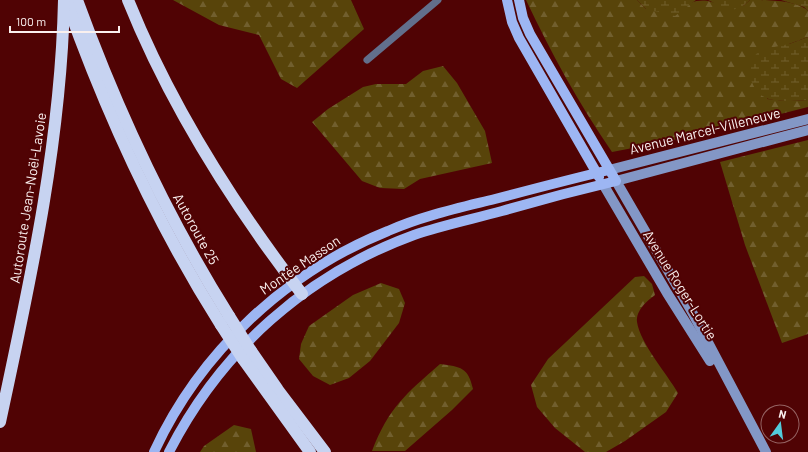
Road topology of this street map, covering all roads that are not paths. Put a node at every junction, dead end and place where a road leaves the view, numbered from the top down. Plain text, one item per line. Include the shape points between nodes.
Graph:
1 (65, 0) edge
2 (77, 0) edge
3 (128, 0) edge
4 (438, 0) edge
5 (507, 0) edge
6 (519, 0) edge
7 (367, 60) dead end
8 (808, 120) edge
9 (808, 130) edge
10 (609, 170) junction
11 (597, 173) junction
12 (616, 181) junction
13 (603, 184) junction
14 (293, 283) junction
15 (302, 294) junction
16 (225, 320) junction
17 (742, 409) junction
18 (0, 422) edge
19 (294, 422) junction
20 (154, 452) edge
21 (169, 452) edge
22 (310, 452) edge
23 (325, 452) edge
24 (766, 452) edge

1 - 16 highway, Autoroute 25 via 100,92 142,183 179,254
1 - 18 highway, Autoroute Jean-Noël-Lavoie via 49,177
2 - 16 highway, Autoroute 25 via 134,140
3 - 14 highway via 165,83 204,154
4 - 7 street
5 - 11 main road via 512,22 520,38
6 - 10 main road via 528,30
8 - 10 street, Avenue Marcel-Villeneuve
9 - 12 street, Avenue Marcel-Villeneuve
10 - 11 main road, Montée Masson
10 - 12 main road, Avenue Roger-Lortie
11 - 13 main road, Avenue Roger-Lortie
11 - 14 main road, Montée Masson via 399,226 339,254
12 - 13 main road, Montée Masson
12 - 17 street, Avenue Roger-Lortie via 692,312
13 - 15 main road, Montée Masson via 416,235 358,259
13 - 17 street, Avenue Roger-Lortie via 679,312
14 - 15 highway
14 - 20 main road, Montée Masson via 247,322 210,362 179,405
15 - 21 main road, Montée Masson via 262,326 226,364 194,408
16 - 19 highway, Autoroute 25, bridge
17 - 24 street, Avenue Roger-Lortie
19 - 22 highway, Autoroute 25
19 - 23 highway, Autoroute 25

